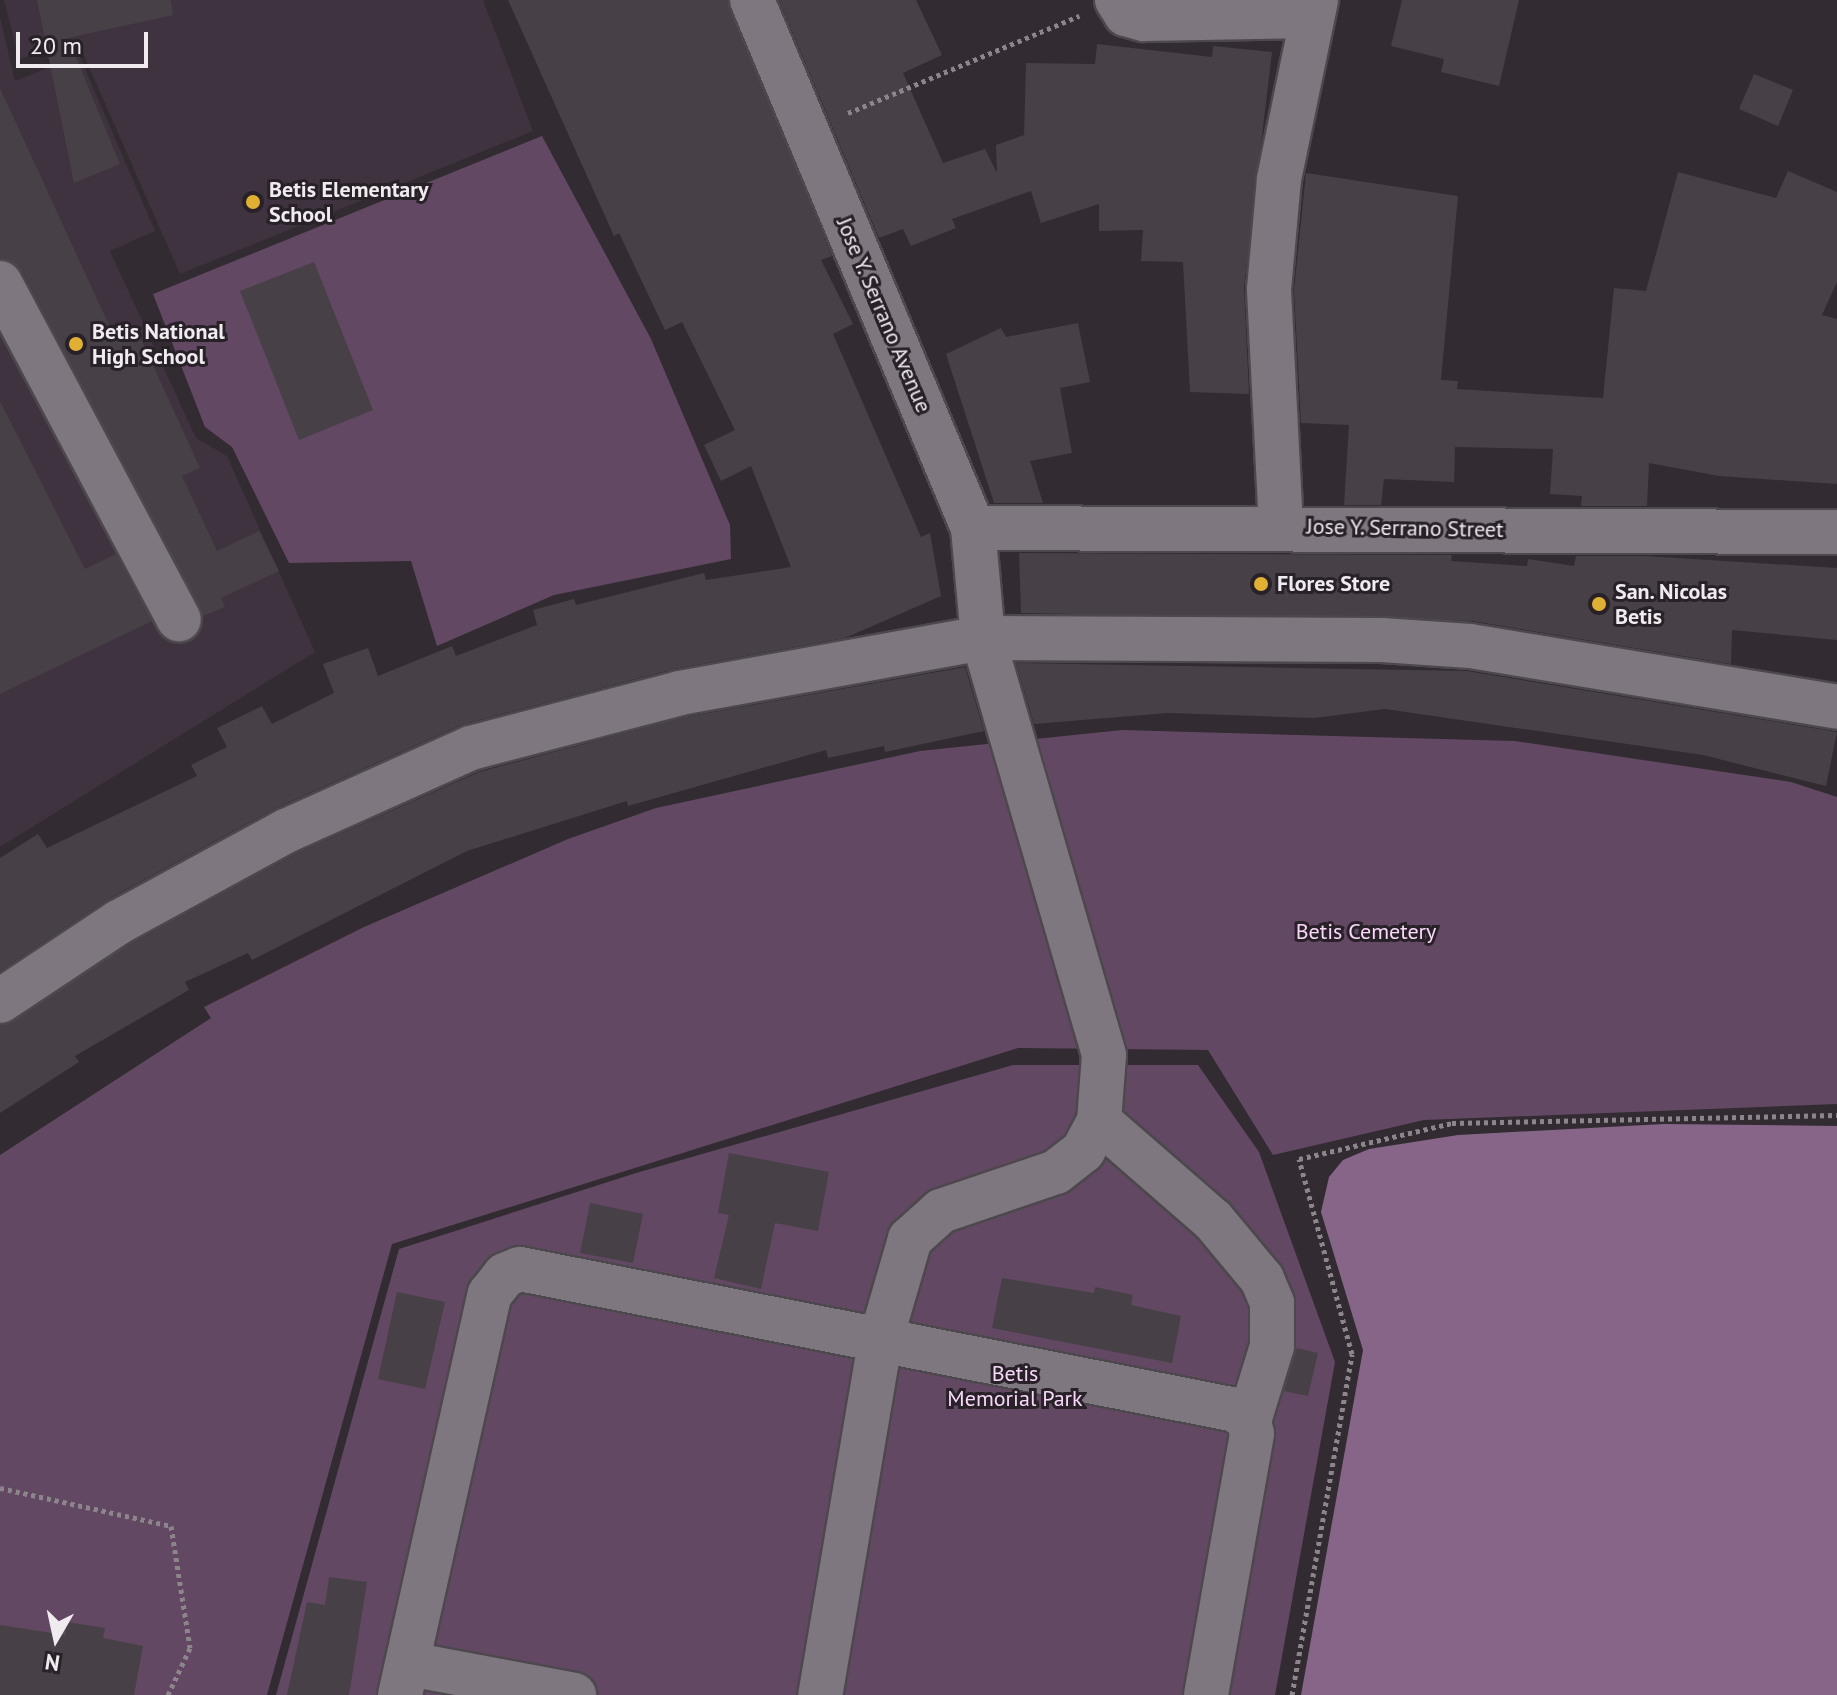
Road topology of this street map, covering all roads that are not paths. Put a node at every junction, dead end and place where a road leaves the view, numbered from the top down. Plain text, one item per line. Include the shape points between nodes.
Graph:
1 (752, 0) edge
2 (1117, 0) edge
3 (1314, 8) edge
4 (0, 283) edge
5 (1281, 527) junction
6 (973, 528) junction
7 (1837, 532) edge
8 (179, 619) dead end
9 (983, 638) junction
10 (1837, 707) edge
11 (0, 1001) edge
12 (1099, 1121) junction
13 (880, 1342) junction
14 (1249, 1421) junction
15 (405, 1680) edge
16 (574, 1695) edge
17 (820, 1695) edge
18 (1206, 1695) edge

1 - 6 street, Jose Y. Serrano Avenue
2 - 3 street via 1126,14 1144,19
3 - 5 street via 1279,179 1269,289
4 - 8 street
5 - 6 street, Jose Y. Serrano Street
5 - 7 street, Jose Y. Serrano Street
6 - 9 street, Jose Y. Serrano Avenue
9 - 10 street via 1455,645 1708,681
9 - 11 street via 680,693 471,748 272,838 119,922
9 - 12 street, Jose Y. Serrano Avenue via 1104,1055
12 - 13 street via 1083,1151 1056,1172 941,1211 910,1239
12 - 14 street via 1213,1220 1262,1279 1272,1303 1272,1346
13 - 14 street via 1236,1410
13 - 15 street via 520,1269 505,1275 490,1294
13 - 17 street
14 - 18 street via 1252,1434
15 - 16 street

